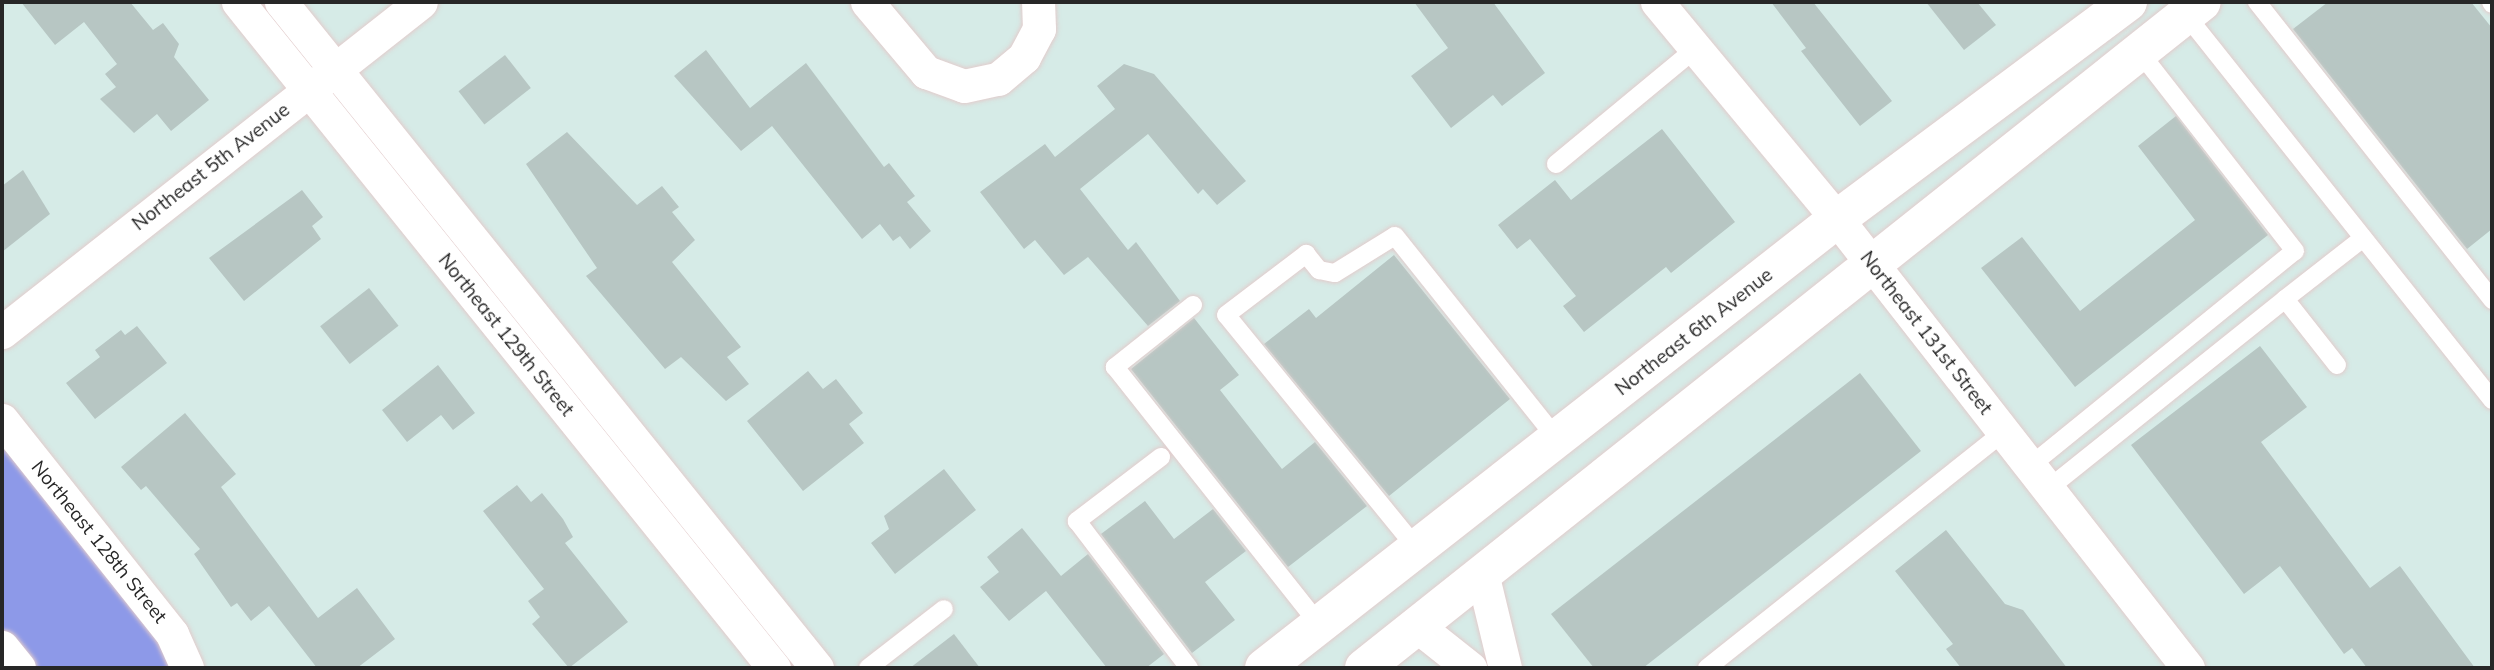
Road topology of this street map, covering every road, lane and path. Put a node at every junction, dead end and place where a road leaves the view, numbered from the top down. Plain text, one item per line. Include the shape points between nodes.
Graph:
1 (238, 2) edge
2 (281, 2) edge
3 (421, 2) edge
4 (867, 2) edge
5 (1038, 2) edge
6 (1657, 2) edge
7 (2128, 2) edge
8 (2257, 2) edge
9 (2194, 8) edge
10 (1696, 48) junction
11 (2139, 51) junction
12 (335, 69) junction
13 (308, 90) junction
14 (1556, 164) dead end
15 (1837, 219) junction
16 (2363, 238) junction
17 (1870, 262) junction
18 (2285, 299) junction
19 (2492, 300) edge
20 (1193, 305) dead end
21 (2, 332) edge
22 (2337, 365) dead end
23 (2492, 400) edge
24 (2, 420) edge
25 (2004, 432) junction
26 (1558, 440) junction
27 (1161, 457) dead end
28 (2039, 477) junction
29 (1418, 550) junction
30 (1482, 573) junction
31 (944, 609) dead end
32 (1320, 625) junction
33 (1417, 626) junction
34 (792, 636) junction
35 (2, 647) edge
36 (764, 665) edge
37 (19, 668) edge
38 (187, 668) edge
39 (817, 668) edge
40 (868, 668) edge
41 (1189, 668) edge
42 (1264, 668) edge
43 (1364, 668) edge
44 (1471, 668) edge
45 (1505, 668) edge
46 (1707, 668) edge
47 (2188, 668) edge

1 - 13 street, Northeast 129th Street
2 - 12 street, Northeast 129th Street
3 - 12 street, Northeast 5th Avenue
4 - 5 street via 926,72 964,86 998,79 1024,57 1039,29
6 - 10 street, Northeast 131st Street
7 - 15 main road, Northeast 6th Avenue
8 - 19 lane
9 - 11 main road
9 - 16 lane
10 - 14 lane
10 - 15 street, Northeast 131st Street
11 - 17 main road
11 - 28 lane via 2295,251
12 - 13 street, Northeast 5th Avenue
12 - 34 street, Northeast 129th Street
13 - 21 street, Northeast 5th Avenue
13 - 36 street, Northeast 129th Street
15 - 17 street, Northeast 131st Street
15 - 26 main road, Northeast 6th Avenue
16 - 18 lane
16 - 23 lane
17 - 25 street, Northeast 131st Street
17 - 30 main road
18 - 22 lane
18 - 28 lane
20 - 32 lane via 1115,367
24 - 38 street, Northeast 128th Street via 172,634
25 - 28 street, Northeast 131st Street
25 - 46 lane
26 - 29 main road, Northeast 6th Avenue
26 - 29 lane via 1395,236 1335,273 1319,270 1306,254 1226,315
27 - 41 lane via 1077,521
28 - 47 street, Northeast 131st Street
29 - 32 main road, Northeast 6th Avenue
30 - 33 main road
30 - 45 street
31 - 40 lane
32 - 42 main road, Northeast 6th Avenue
33 - 43 main road
33 - 44 street
34 - 36 lane
34 - 39 street, Northeast 129th Street
35 - 37 street

